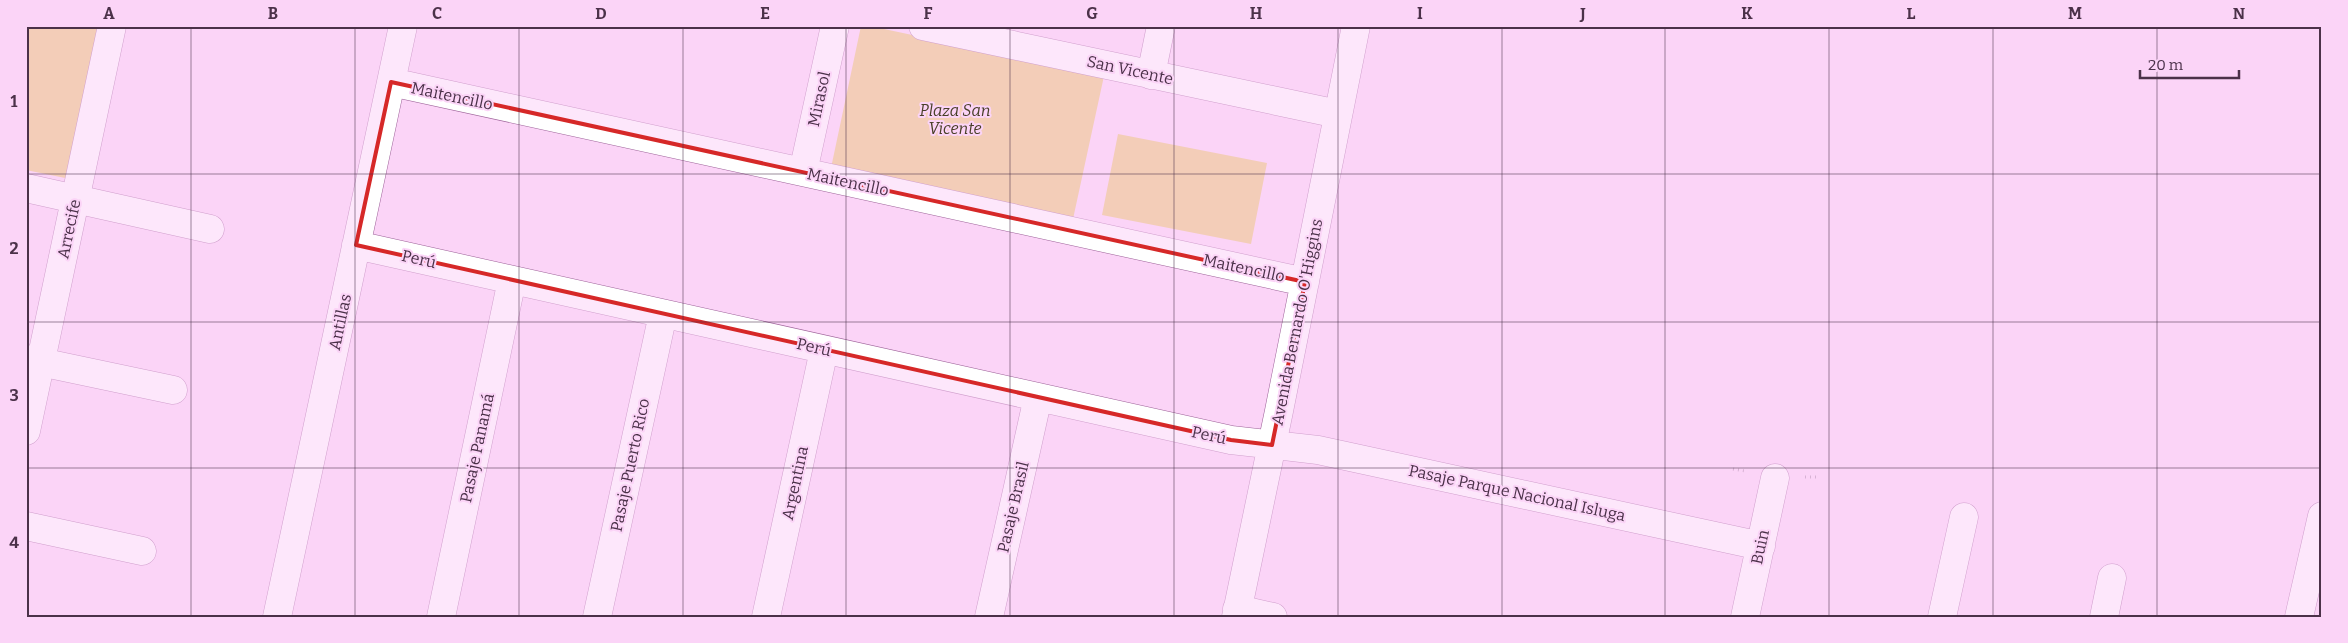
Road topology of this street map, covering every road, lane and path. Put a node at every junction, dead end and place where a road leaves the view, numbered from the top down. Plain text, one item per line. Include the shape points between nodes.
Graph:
1 (112, 26) edge
2 (404, 26) edge
3 (835, 26) edge
4 (923, 26) edge
5 (1161, 26) edge
6 (1356, 26) edge
7 (995, 34) edge
8 (1151, 75) junction
9 (391, 82) junction
10 (1338, 114) junction
11 (804, 172) junction
12 (26, 188) edge
13 (75, 199) junction
14 (210, 230) dead end
15 (356, 246) junction
16 (512, 280) junction
17 (1305, 282) junction
18 (663, 314) junction
19 (824, 350) junction
20 (34, 361) edge
21 (173, 390) dead end
22 (1038, 397) junction
23 (26, 431) edge
24 (1272, 445) junction
25 (1775, 478) dead end
26 (1964, 517) dead end
27 (26, 526) edge
28 (2321, 526) edge
29 (1761, 546) junction
30 (142, 551) dead end
31 (2112, 578) dead end
32 (1236, 613) edge
33 (277, 617) edge
34 (441, 617) edge
35 (597, 617) edge
36 (766, 617) edge
37 (988, 617) edge
38 (1273, 617) edge
39 (1745, 617) edge
40 (1942, 617) edge
41 (2104, 617) edge
42 (2299, 617) edge

1 - 13 street, Arrecife
2 - 9 street, Antillas
3 - 11 street, Mirasol
4 - 7 street, San Vicente
5 - 8 street
6 - 10 street, Avenida Bernardo O'Higgins
7 - 8 street, San Vicente
8 - 10 street, San Vicente
9 - 11 street, Maitencillo
9 - 15 street, Antillas
10 - 17 street, Avenida Bernardo O'Higgins
11 - 17 street, Maitencillo
12 - 13 street
13 - 14 street
13 - 20 street, Arrecife
15 - 16 street, Perú
15 - 33 street, Antillas
16 - 18 street, Perú
16 - 34 street, Pasaje Panamá
17 - 24 street, Avenida Bernardo O'Higgins
18 - 19 street, Perú
18 - 35 street, Pasaje Puerto Rico
19 - 22 street, Perú
19 - 36 street, Argentina
20 - 21 street
20 - 23 street, Arrecife
22 - 24 street, Perú via 1231,440
22 - 37 street, Pasaje Brasil
24 - 29 street, Pasaje Parque Nacional Isluga via 1318,450
24 - 32 street, Avenida Bernardo O'Higgins
25 - 29 street, Buin
26 - 40 street
27 - 30 street
28 - 42 street
29 - 39 street, Buin
31 - 41 street
32 - 38 street

